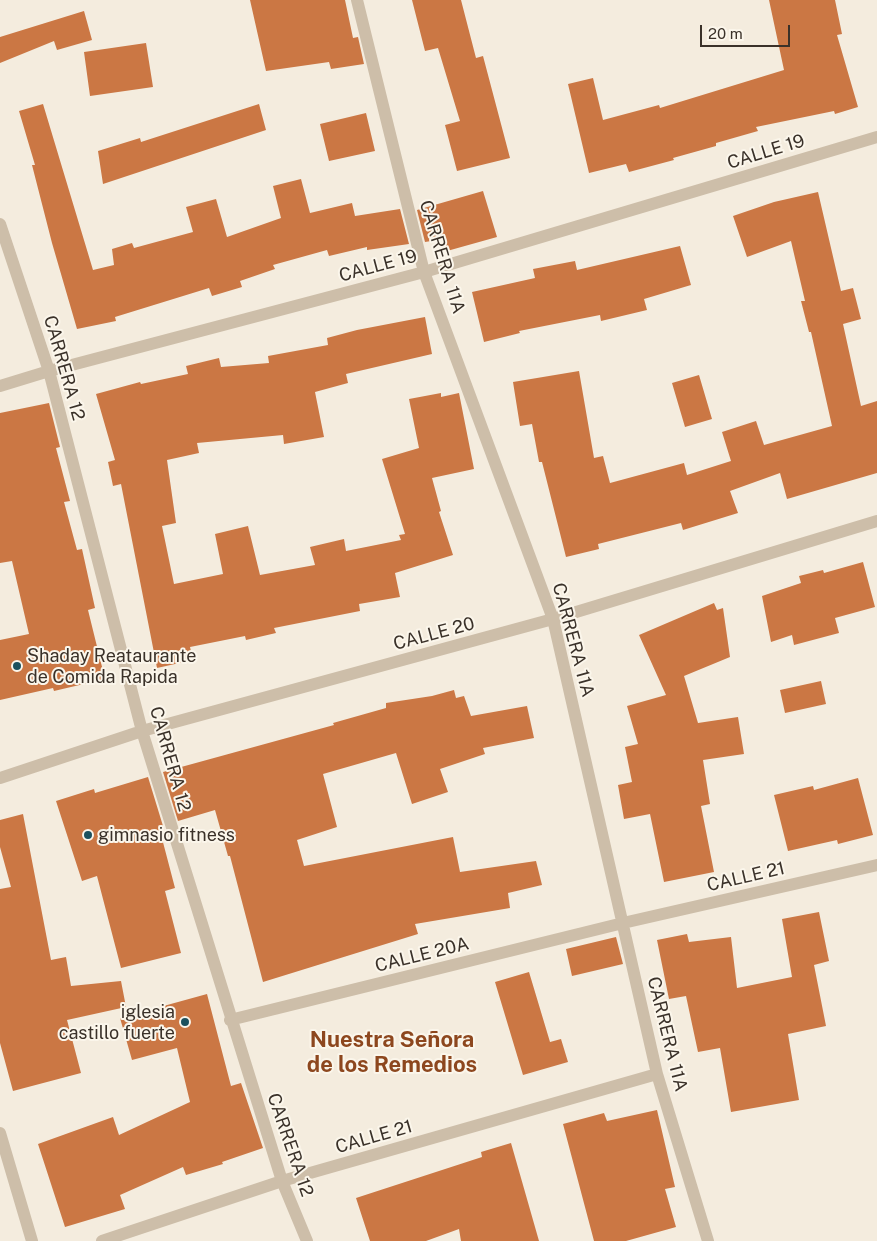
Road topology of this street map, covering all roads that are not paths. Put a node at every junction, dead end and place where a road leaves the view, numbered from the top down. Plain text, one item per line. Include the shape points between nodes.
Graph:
1 (357, 0) edge
2 (877, 136) edge
3 (0, 224) edge
4 (424, 272) junction
5 (49, 371) junction
6 (0, 386) edge
7 (877, 521) edge
8 (553, 620) junction
9 (142, 732) junction
10 (0, 778) edge
11 (877, 865) edge
12 (623, 923) junction
13 (230, 1020) junction
14 (658, 1074) junction
15 (0, 1133) edge
16 (282, 1181) junction
17 (32, 1241) edge
18 (102, 1241) edge
19 (307, 1241) edge
20 (708, 1241) edge

1 - 4 street, CARRERA 11A
2 - 4 street, CALLE 19
3 - 5 street, CARRERA 12
4 - 5 street, CALLE 19
4 - 8 street, CARRERA 11A
5 - 6 street, CALLE 19
5 - 9 street, CARRERA 12
7 - 8 street, CALLE 20
8 - 9 street, CALLE 20
8 - 12 street, CARRERA 11A
9 - 10 street, CALLE 20
9 - 13 street, CARRERA 12
11 - 12 street, CALLE 21
12 - 13 street, CALLE 20A
12 - 14 street, CARRERA 11A
13 - 16 street, CARRERA 12
14 - 16 street, CALLE 21
14 - 20 street, CARRERA 11A
15 - 17 street
16 - 18 street, CALLE 21
16 - 19 street, CARRERA 12

